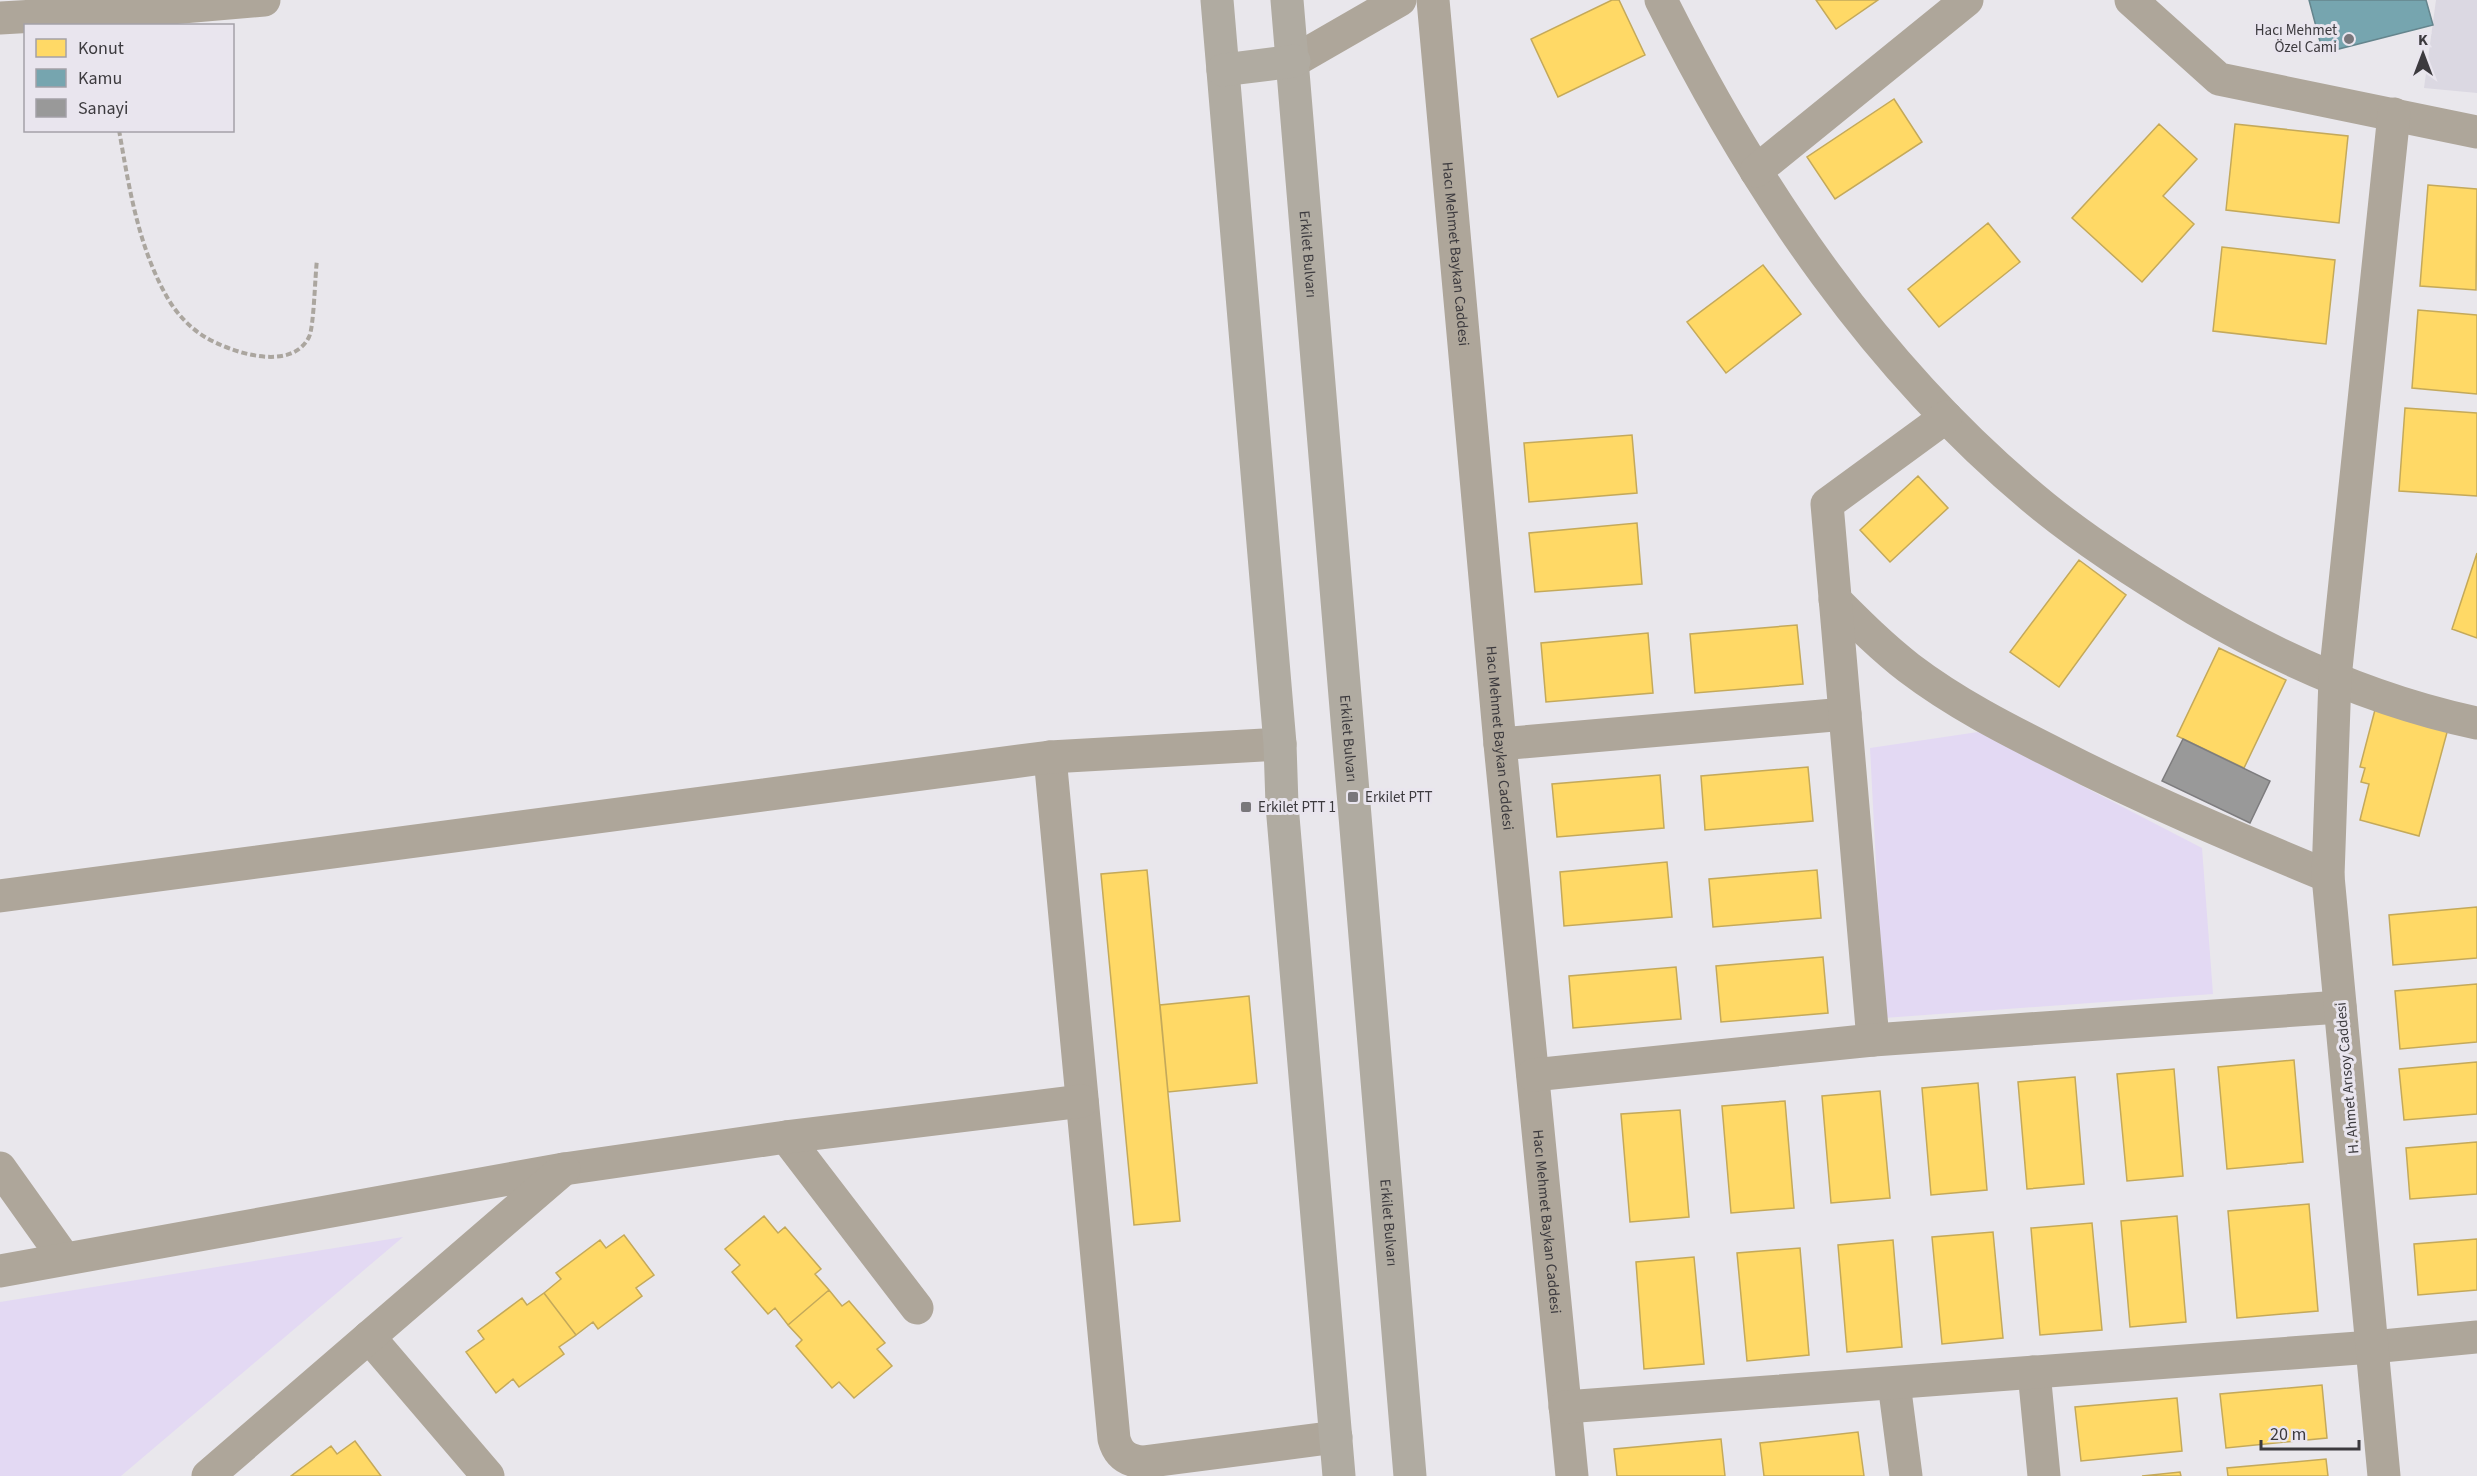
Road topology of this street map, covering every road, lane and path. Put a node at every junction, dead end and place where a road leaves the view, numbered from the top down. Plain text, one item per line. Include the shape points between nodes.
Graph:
1 (264, 0) edge
2 (1217, 0) edge
3 (1287, 0) edge
4 (1400, 0) edge
5 (1433, 0) edge
6 (1661, 0) edge
7 (1967, 0) edge
8 (2131, 0) edge
9 (0, 18) edge
10 (1294, 61) junction
11 (1223, 70) junction
12 (2394, 114) junction
13 (119, 132) edge
14 (2477, 132) edge
15 (1756, 171) junction
16 (317, 260) dead end
17 (1946, 417) junction
18 (1835, 600) junction
19 (2335, 678) junction
20 (1845, 714) junction
21 (2477, 723) edge
22 (1280, 744) junction
23 (1500, 744) junction
24 (1050, 757) junction
25 (2328, 876) junction
26 (0, 896) edge
27 (2340, 1007) junction
28 (1873, 1040) junction
29 (1533, 1075) junction
30 (1082, 1101) junction
31 (786, 1137) junction
32 (0, 1168) edge
33 (564, 1169) junction
34 (64, 1258) junction
35 (0, 1270) edge
36 (917, 1308) dead end
37 (369, 1337) junction
38 (2477, 1337) edge
39 (2372, 1347) junction
40 (2034, 1372) junction
41 (1894, 1383) junction
42 (1565, 1407) junction
43 (1336, 1437) junction
44 (208, 1476) edge
45 (488, 1476) edge
46 (1339, 1476) edge
47 (1410, 1476) edge
48 (1572, 1476) edge
49 (1906, 1476) edge
50 (2044, 1476) edge
51 (2384, 1476) edge

1 - 9 street
2 - 11 main road
3 - 10 main road, Erkilet Bulvarı
4 - 10 street
5 - 23 street, Hacı Mehmet Baykan Caddesi
6 - 15 street
7 - 15 street
8 - 12 street via 2219,79
10 - 11 main road
10 - 47 main road, Erkilet Bulvarı
11 - 22 main road
12 - 14 street
12 - 19 street, H. Ahmet Arısoy Caddesi
13 - 16 path via 135,217 146,252 176,310 204,337 239,352 270,357 291,353 302,346 309,336
15 - 17 street via 1825,274 1910,380
17 - 18 street via 1827,504
17 - 19 street via 2045,508 2157,586 2224,626
18 - 20 street
18 - 25 street via 1908,668 1975,712 2114,783
19 - 21 street via 2407,705
19 - 25 street, H. Ahmet Arısoy Caddesi
20 - 23 street
20 - 28 street
22 - 24 street
22 - 43 main road via 1282,817
23 - 29 street, Hacı Mehmet Baykan Caddesi
24 - 26 street
24 - 30 street
25 - 27 street, H. Ahmet Arısoy Caddesi
27 - 28 street
27 - 39 street, H. Ahmet Arısoy Caddesi
28 - 29 street
29 - 42 street, Hacı Mehmet Baykan Caddesi
30 - 31 street
30 - 43 street via 1117,1449 1132,1461 1143,1462
31 - 33 street
31 - 36 street
32 - 34 street
33 - 34 street
33 - 37 street
34 - 35 street
37 - 44 street
37 - 45 street
38 - 39 street
39 - 40 street
39 - 51 street, H. Ahmet Arısoy Caddesi
40 - 41 street
40 - 50 street
41 - 42 street
41 - 49 street
42 - 48 street, Hacı Mehmet Baykan Caddesi
43 - 46 main road

